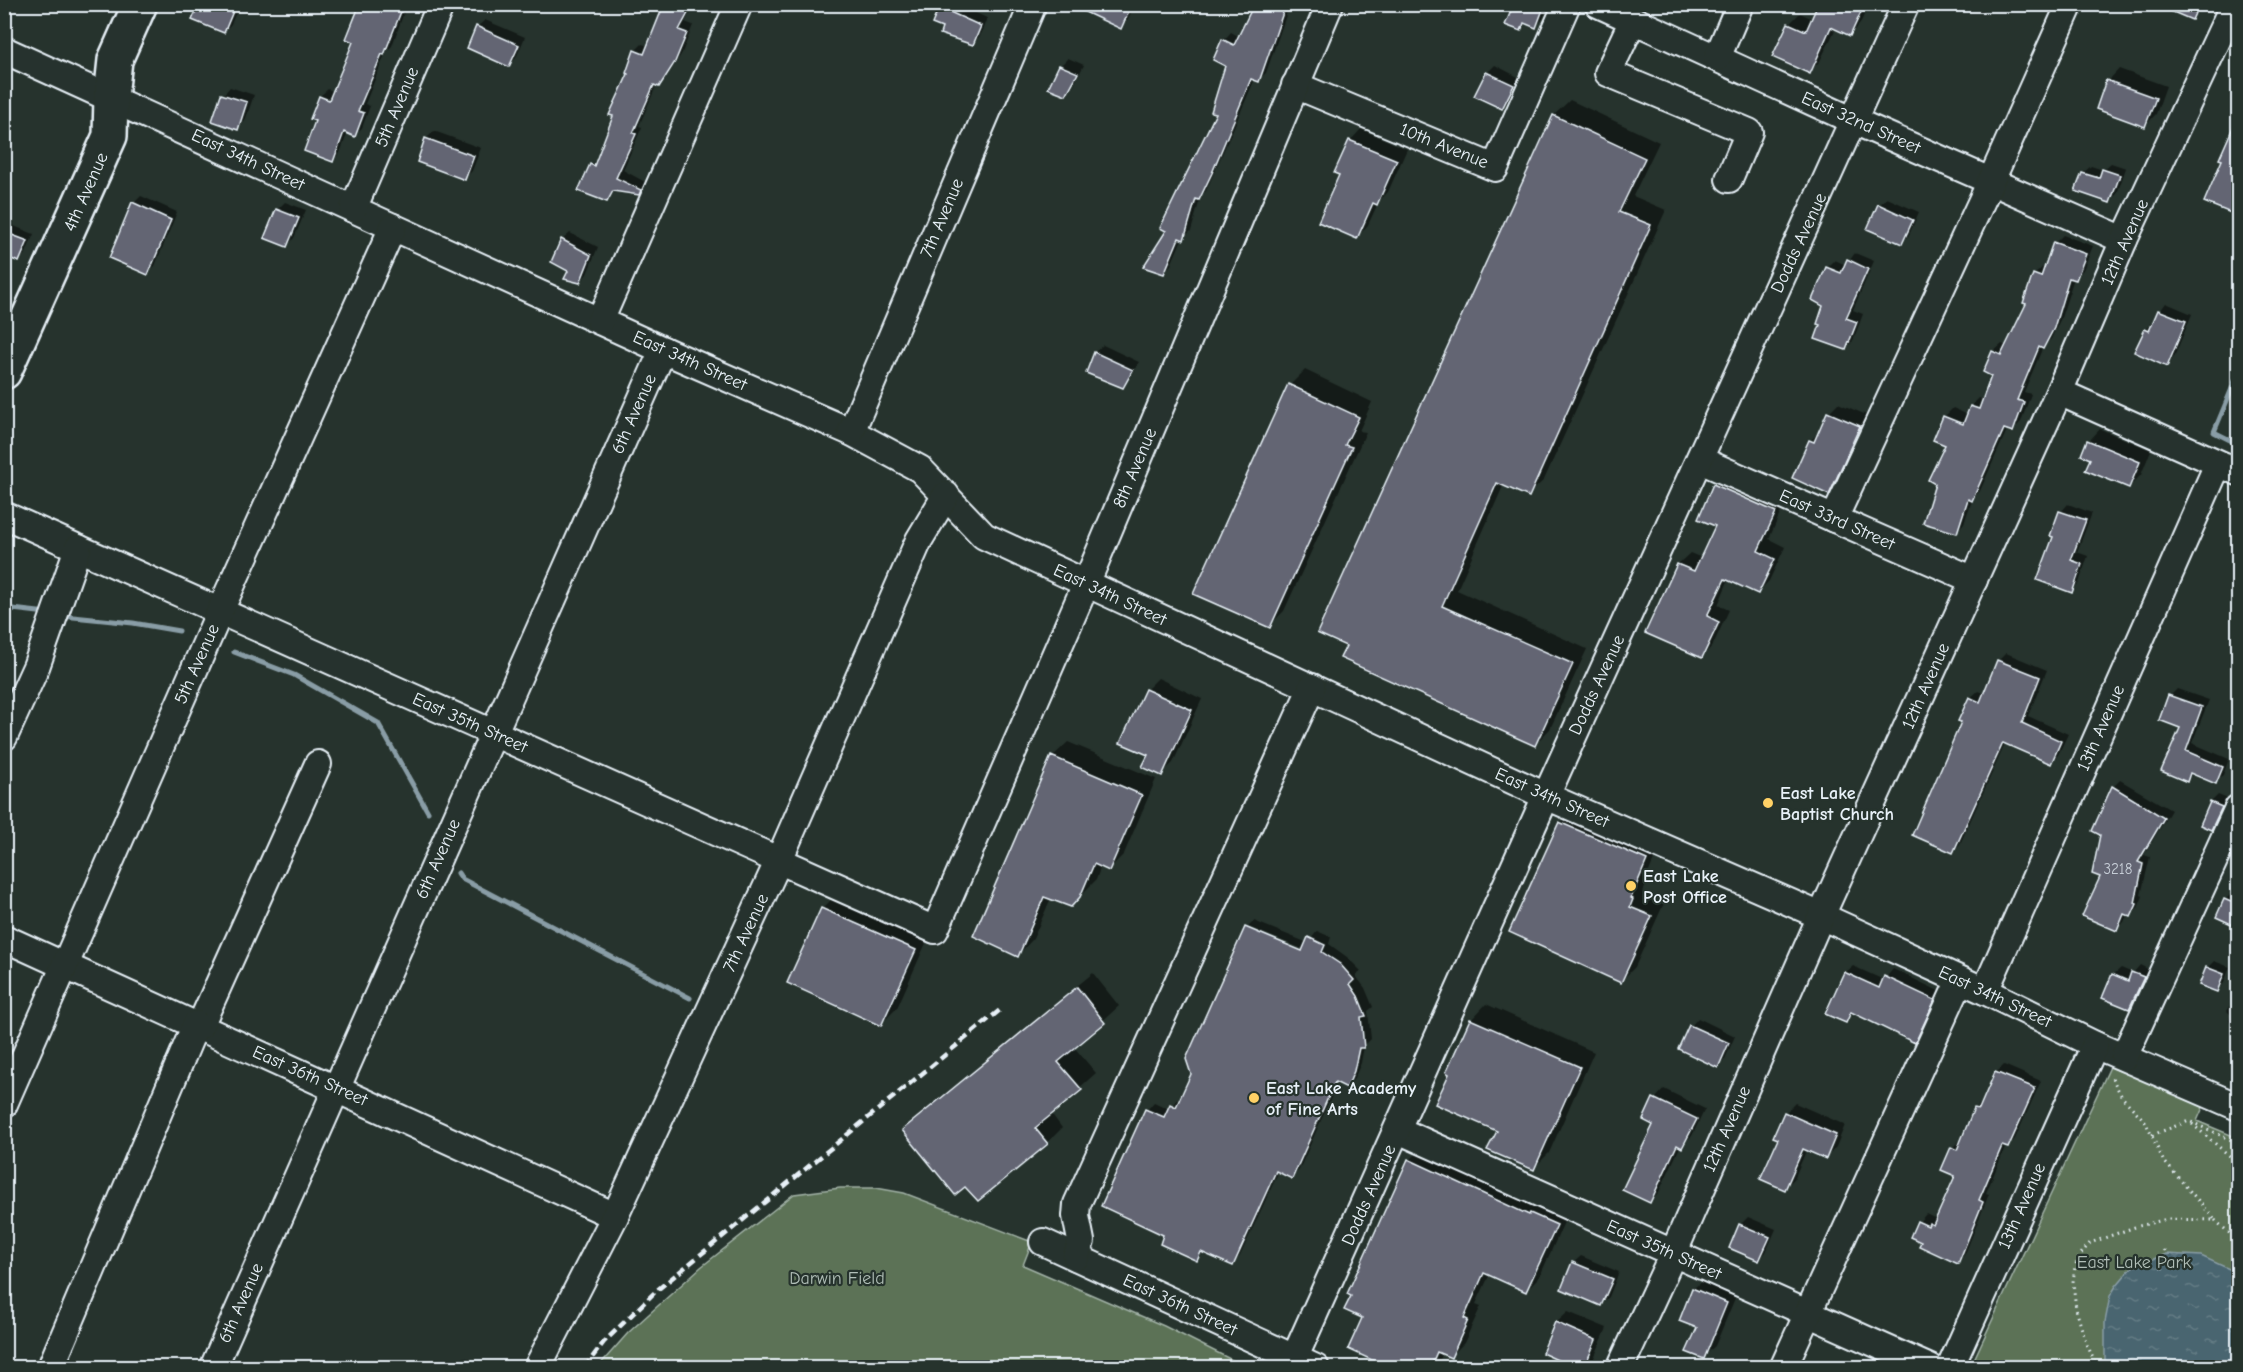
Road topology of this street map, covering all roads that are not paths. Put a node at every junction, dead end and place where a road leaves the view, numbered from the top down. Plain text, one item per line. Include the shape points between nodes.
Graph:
1 (140, 4) edge
2 (441, 4) edge
3 (739, 4) edge
4 (1034, 4) edge
5 (1330, 4) edge
6 (1567, 4) edge
7 (1598, 4) edge
8 (1740, 4) edge
9 (1906, 4) edge
10 (2070, 4) edge
11 (2234, 4) edge
12 (1633, 20) junction
13 (4, 50) edge
14 (1717, 58) junction
15 (1295, 85) junction
16 (111, 98) junction
17 (1854, 121) junction
18 (1729, 179) dead end
19 (1991, 181) junction
20 (353, 209) junction
21 (393, 227) junction
22 (2124, 240) junction
23 (600, 321) junction
24 (663, 350) junction
25 (4, 372) edge
26 (2060, 392) junction
27 (851, 432) junction
28 (1700, 460) junction
29 (2228, 468) edge
30 (946, 495) junction
31 (4, 515) edge
32 (1834, 519) junction
33 (78, 548) junction
34 (1974, 580) junction
35 (1086, 584) junction
36 (220, 611) junction
37 (1311, 687) junction
38 (493, 733) junction
39 (4, 737) edge
40 (318, 764) dead end
41 (1546, 796) junction
42 (2238, 808) edge
43 (779, 860) junction
44 (1821, 916) junction
45 (935, 930) joint
46 (4, 938) edge
47 (65, 965) junction
48 (1960, 980) junction
49 (1984, 991) junction
50 (198, 1025) junction
51 (2095, 1045) junction
52 (2116, 1064) junction
53 (335, 1088) junction
54 (4, 1104) edge
55 (2238, 1107) edge
56 (1398, 1130) junction
57 (615, 1216) junction
58 (1043, 1242) dead end
59 (1673, 1254) junction
60 (1076, 1257) junction
61 (1807, 1313) junction
62 (53, 1362) dead end
63 (1300, 1364) edge
64 (213, 1368) edge
65 (537, 1368) edge
66 (1620, 1368) edge
67 (1783, 1368) edge
68 (1930, 1368) edge
69 (1950, 1368) edge

1 - 16 main road, 4th Avenue via 115,60
2 - 20 street, 5th Avenue
3 - 23 street
4 - 27 street, 7th Avenue
5 - 15 street, 8th Avenue
6 - 15 street, 10th Avenue via 1495,168
7 - 12 street, East 32nd Street
8 - 14 street
9 - 17 street, Dodds Avenue
10 - 19 street
11 - 22 street, 12th Avenue
12 - 14 street, East 32nd Street
12 - 18 street via 1608,73 1749,132
13 - 16 street, East 34th Street
14 - 17 street, East 32nd Street
15 - 35 street, 8th Avenue
16 - 20 street, East 34th Street
16 - 25 main road, 4th Avenue via 110,136
17 - 19 street, East 32nd Street
17 - 28 street, Dodds Avenue
19 - 22 street, East 32nd Street
19 - 32 street
20 - 21 street, East 34th Street
21 - 23 street, East 34th Street
21 - 36 street, 5th Avenue
22 - 26 street, 12th Avenue
23 - 24 street, East 34th Street
24 - 27 street, East 34th Street
24 - 38 street, 6th Avenue
26 - 29 street
26 - 34 street, 12th Avenue
27 - 30 street, East 34th Street via 920,469
28 - 32 street, East 33rd Street
28 - 41 street, Dodds Avenue
29 - 49 street, 13th Avenue
30 - 35 street, East 34th Street via 984,536
30 - 43 street, 7th Avenue via 919,540
31 - 33 street, East 35th Street
32 - 34 street, East 33rd Street
33 - 36 street, East 35th Street
33 - 39 street via 36,667
34 - 44 street, 12th Avenue
35 - 37 street, East 34th Street
35 - 45 street, 8th Avenue
36 - 38 street, East 35th Street
36 - 47 street, 5th Avenue
37 - 41 street, East 34th Street
37 - 60 street via 1077,1204 1081,1241
38 - 43 street, East 35th Street
38 - 53 street, 6th Avenue
40 - 50 street
41 - 44 street, East 34th Street
41 - 56 street, Dodds Avenue
42 - 52 street
43 - 45 street, East 35th Street
43 - 57 street, 7th Avenue
44 - 48 street, East 34th Street
44 - 59 street, 12th Avenue
46 - 47 street, East 36th Street
47 - 50 street, East 36th Street
47 - 54 street, 5th Avenue
48 - 49 street, East 34th Street
48 - 61 street
49 - 51 street, East 34th Street
50 - 53 street, East 36th Street
50 - 62 street
51 - 52 street, East 34th Street
51 - 69 street, 13th Avenue
52 - 55 street, East 34th Street
53 - 57 street, East 36th Street
53 - 64 street, 6th Avenue
56 - 59 street, East 35th Street
56 - 63 street, Dodds Avenue
57 - 65 street, 7th Avenue
58 - 60 street, East 36th Street
59 - 61 street, East 35th Street
59 - 66 street, 12th Avenue
60 - 63 street, East 36th Street
61 - 67 street
61 - 68 street, East 35th Street

